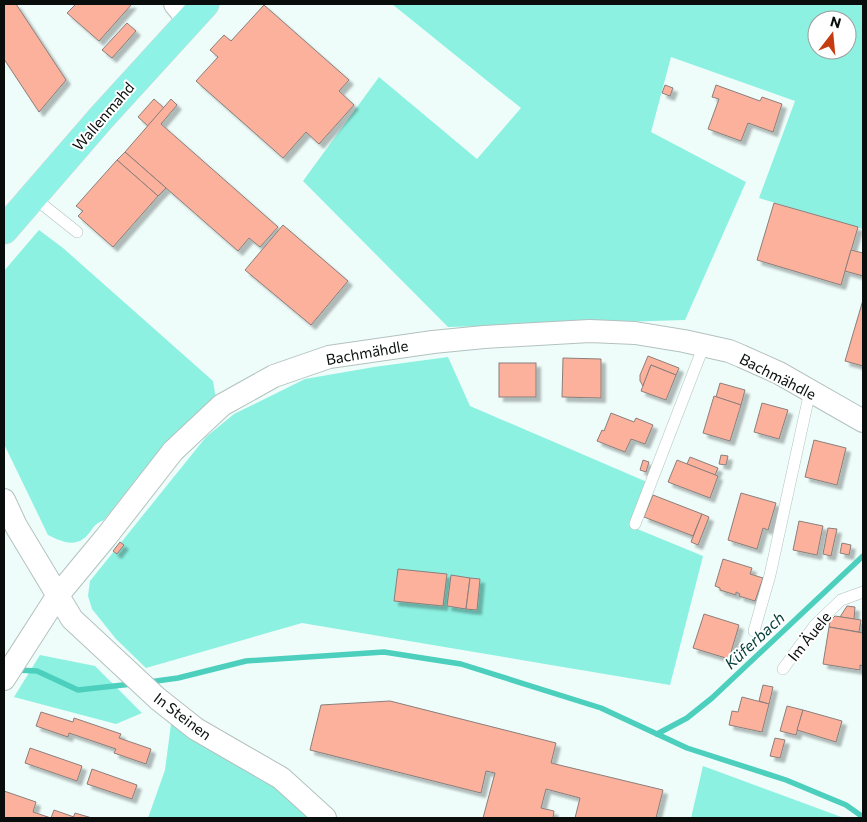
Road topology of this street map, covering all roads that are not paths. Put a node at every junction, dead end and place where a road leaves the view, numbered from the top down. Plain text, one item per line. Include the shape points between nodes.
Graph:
1 (190, 9) edge
2 (33, 197) junction
3 (4, 230) edge
4 (77, 232) dead end
5 (704, 345) junction
6 (810, 391) junction
7 (863, 421) edge
8 (4, 500) edge
9 (635, 524) dead end
10 (863, 592) edge
11 (58, 595) junction
12 (754, 631) dead end
13 (783, 669) dead end
14 (4, 679) edge
15 (325, 818) edge

1 - 2 main road, Wallenmahd
2 - 3 main road, Wallenmahd
2 - 4 lane
5 - 6 street, Bachmähdle via 754,361
5 - 9 lane
5 - 11 street, Bachmähdle via 635,334 590,331 484,337 329,357 274,376 222,405 174,451
6 - 7 street, Bachmähdle
6 - 12 lane via 770,574
8 - 11 street
10 - 13 lane, Im Äuele via 841,600 815,625
11 - 14 street, Bachmähdle
11 - 15 street, In Steinen via 72,619 158,699 196,729 281,778

